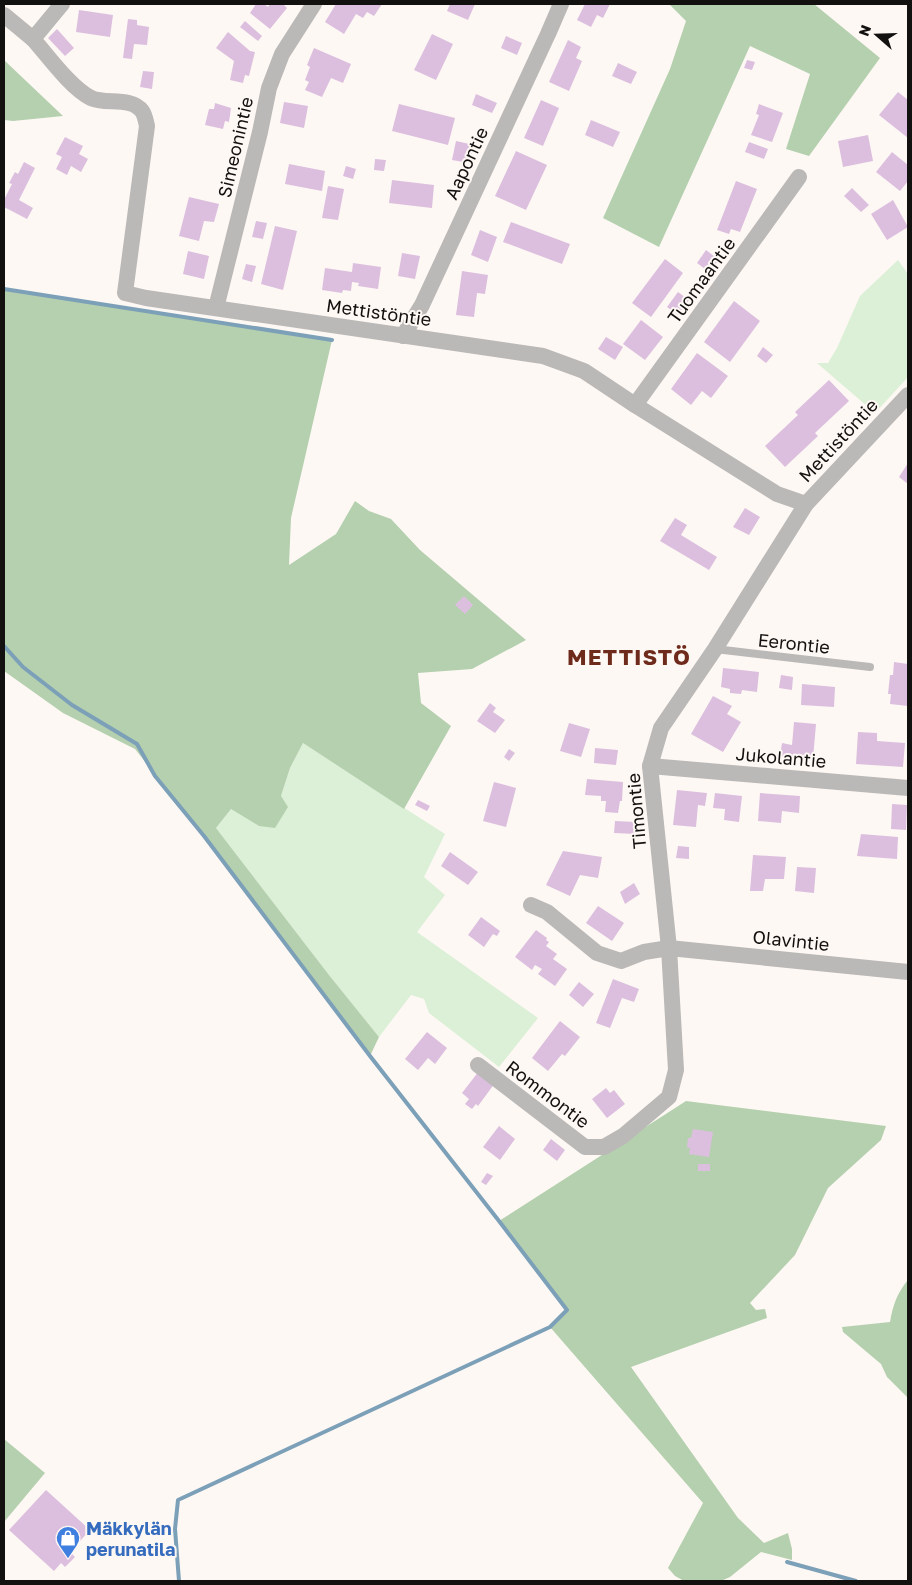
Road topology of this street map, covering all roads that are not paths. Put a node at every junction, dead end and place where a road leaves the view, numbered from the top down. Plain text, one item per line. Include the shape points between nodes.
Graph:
1 (62, 4) edge
2 (314, 4) edge
3 (561, 4) edge
4 (4, 15) edge
5 (33, 39) junction
6 (799, 177) dead end
7 (216, 308) junction
8 (402, 336) junction
9 (908, 396) edge
10 (635, 405) junction
11 (806, 504) junction
12 (715, 650) junction
13 (870, 667) dead end
14 (650, 766) junction
15 (908, 788) edge
16 (531, 905) dead end
17 (670, 948) junction
18 (908, 972) edge
19 (478, 1065) dead end

1 - 5 street
2 - 7 street, Simeonintie via 282,54 269,88
3 - 8 street, Aapontie via 422,305
4 - 5 street
5 - 7 street, Mettistöntie via 79,90 92,99 126,103 143,112 147,126 125,293
6 - 10 street, Tuomaantie
7 - 8 street, Mettistöntie
8 - 10 street, Mettistöntie via 543,356 584,371
9 - 11 street, Mettistöntie
10 - 11 street, Mettistöntie via 777,494
11 - 12 street, Timontie
12 - 13 lane, Eerontie
12 - 14 street, Timontie via 661,728
14 - 15 street, Jukolantie
14 - 17 street, Timontie
16 - 17 street, Olavintie via 547,912 596,953 621,961 644,952
17 - 18 street, Olavintie
17 - 19 street, Rommontie via 676,1070 669,1097 618,1139 604,1147 585,1147

